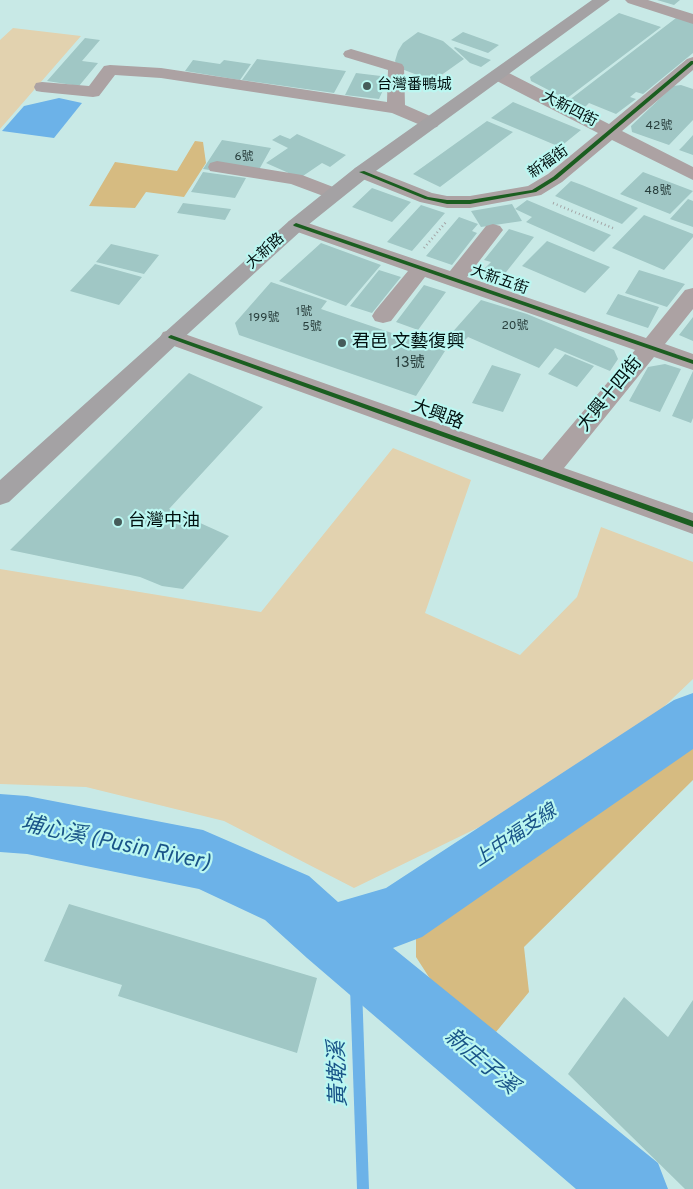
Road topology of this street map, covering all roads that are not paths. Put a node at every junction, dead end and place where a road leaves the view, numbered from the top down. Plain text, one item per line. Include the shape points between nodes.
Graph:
1 (602, 0) edge
2 (633, 0) edge
3 (693, 19) edge
4 (351, 54) dead end
5 (693, 62) edge
6 (498, 75) junction
7 (685, 79) edge
8 (42, 87) dead end
9 (396, 108) junction
10 (431, 123) junction
11 (612, 132) junction
12 (218, 167) dead end
13 (362, 172) junction
14 (693, 174) edge
15 (334, 194) junction
16 (296, 225) junction
17 (493, 230) dead end
18 (420, 261) junction
19 (454, 280) junction
20 (693, 295) edge
21 (383, 316) dead end
22 (171, 337) junction
23 (650, 347) junction
24 (693, 362) edge
25 (547, 472) junction
26 (0, 495) edge
27 (693, 524) edge

1 - 6 main road, 大新路
2 - 3 street
4 - 9 street via 396,67
5 - 7 street, 新福街
6 - 10 main road, 大新路
6 - 11 street, 大新四街
7 - 11 street, 新福街
8 - 9 street via 94,92 110,70 161,73
9 - 10 street
10 - 13 main road, 大新路
11 - 13 street, 新福街 via 534,191 470,202 427,198
11 - 14 street, 大新四街
12 - 15 street via 295,179
13 - 15 main road, 大新路
15 - 16 main road, 大新路
16 - 18 street, 大新五街
16 - 22 main road, 大新路
17 - 19 street
18 - 19 street, 大新五街
18 - 21 street
19 - 23 street, 大新五街
20 - 23 street, 大興十四街
22 - 25 street, 大興路
22 - 26 main road, 大新路
23 - 24 street, 大新五街
23 - 25 street, 大興十四街
25 - 27 street, 大興路

